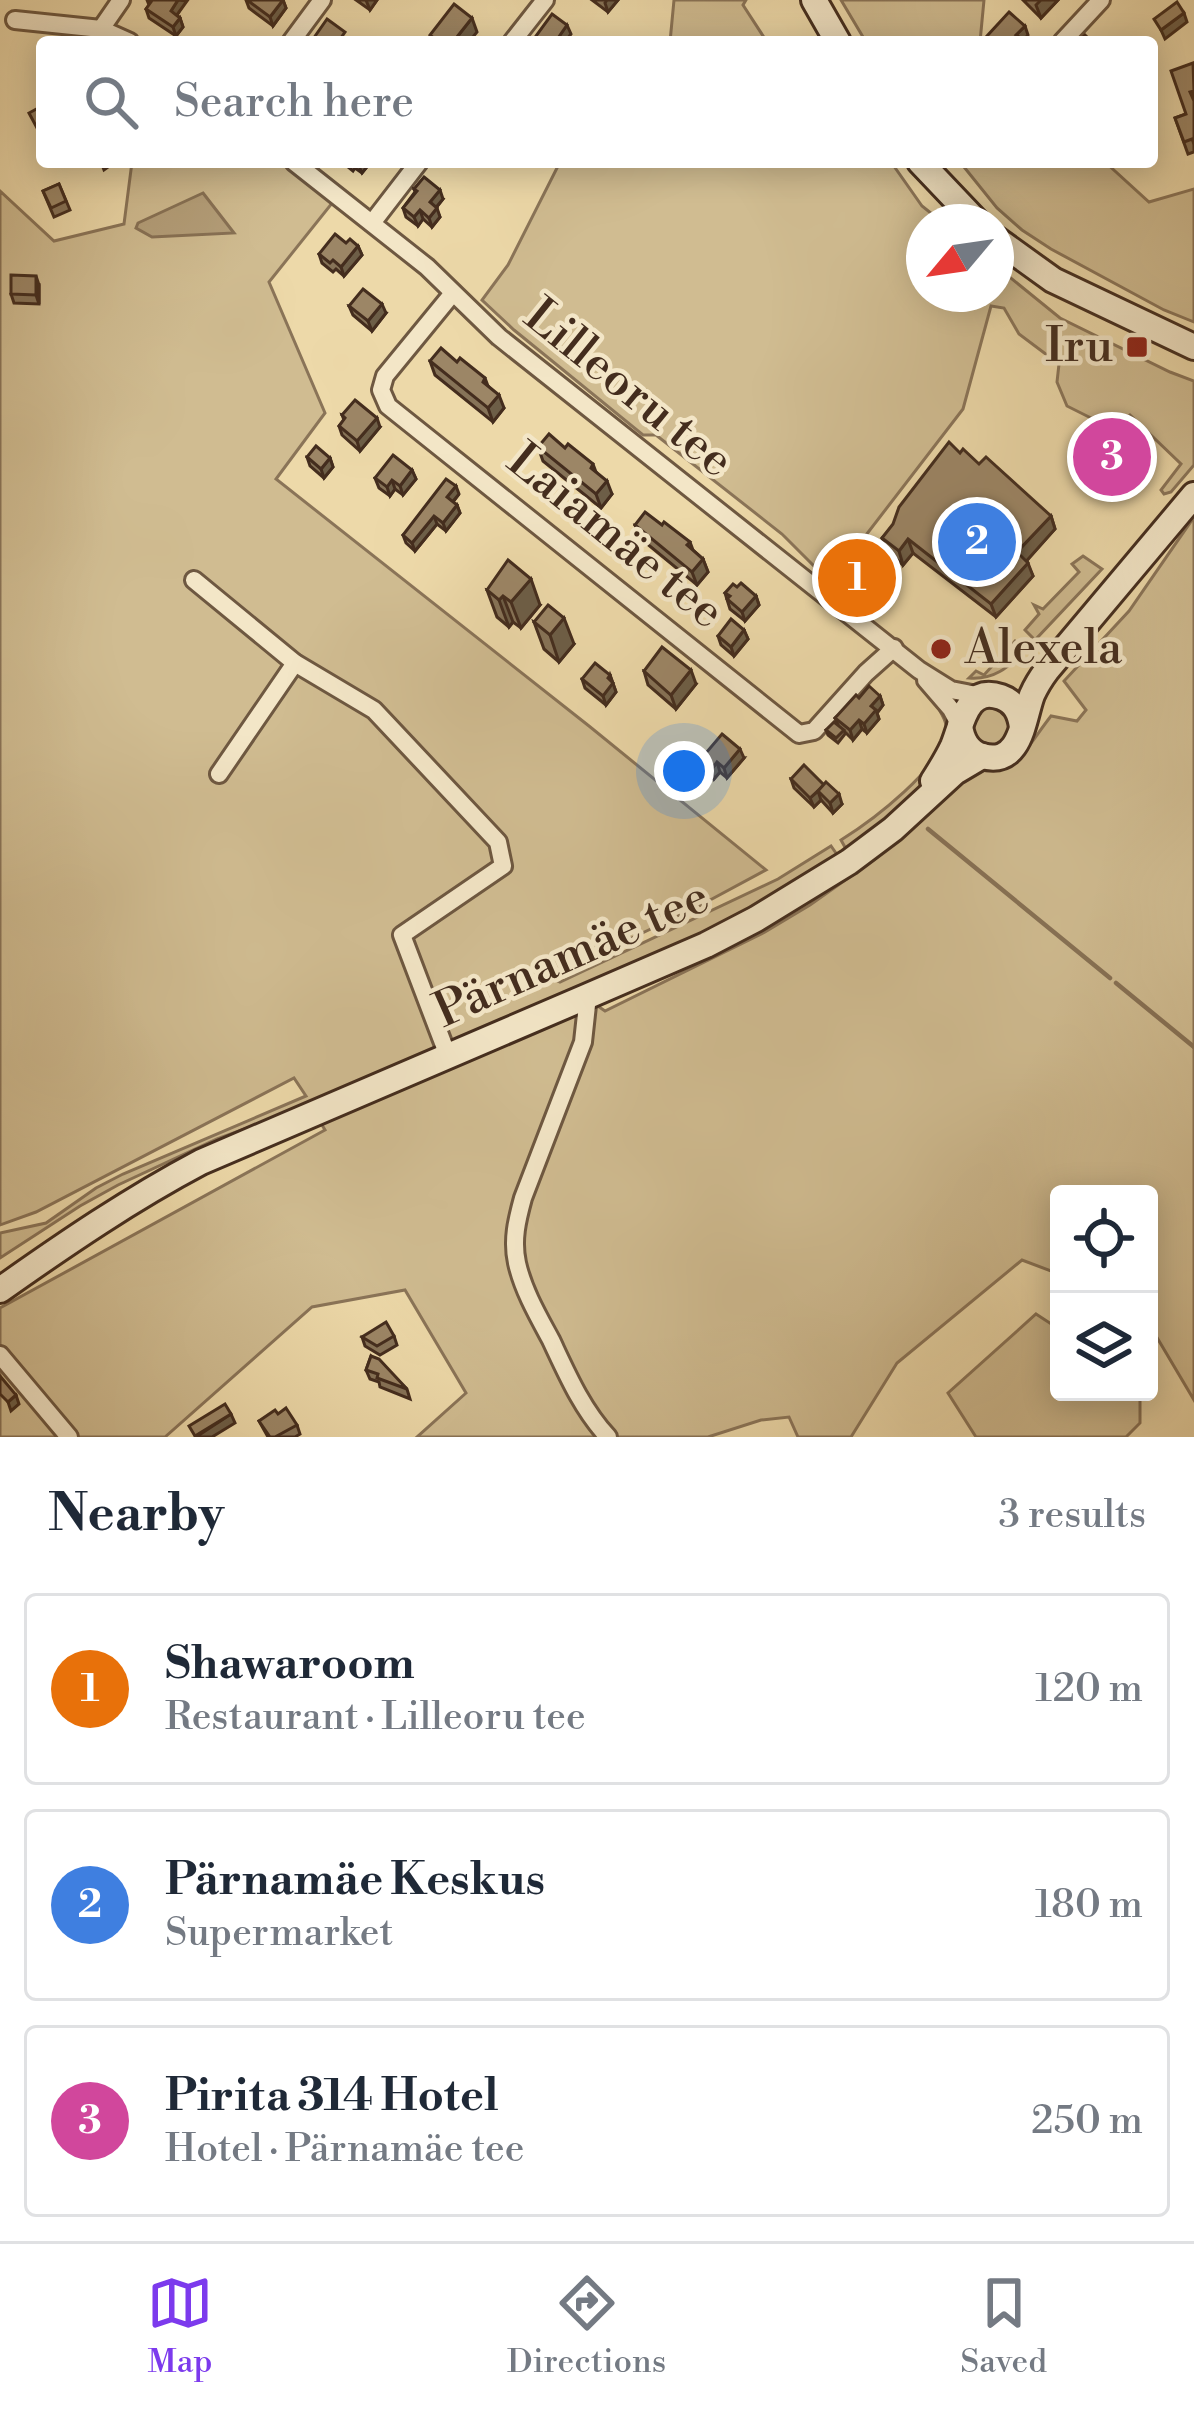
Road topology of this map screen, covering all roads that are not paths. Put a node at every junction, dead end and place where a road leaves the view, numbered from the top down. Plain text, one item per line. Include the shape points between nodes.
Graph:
1 (121, 0) edge
2 (322, 0) edge
3 (545, 0) edge
4 (814, 0) edge
5 (1101, 0) edge
6 (15, 20) dead end
7 (100, 28) junction
8 (117, 36) edge
9 (295, 36) edge
10 (517, 36) edge
11 (835, 36) edge
12 (1068, 36) edge
13 (302, 168) edge
14 (414, 168) edge
15 (926, 168) edge
16 (960, 204) edge
17 (372, 223) junction
18 (1014, 252) edge
19 (453, 293) junction
20 (1145, 322) junction
21 (1194, 337) edge
22 (1194, 347) edge
23 (1194, 495) edge
24 (194, 580) dead end
25 (1095, 611) junction
26 (895, 648) junction
27 (296, 663) junction
28 (919, 670) junction
29 (1002, 693) junction
30 (960, 726) junction
31 (1022, 727) junction
32 (982, 756) junction
33 (219, 774) dead end
34 (921, 802) junction
35 (588, 997) junction
36 (448, 1056) junction
37 (166, 1180) junction
38 (0, 1275) edge
39 (0, 1290) edge
40 (0, 1355) edge
41 (69, 1437) edge
42 (608, 1437) edge

1 - 7 street
2 - 9 street
3 - 10 street
4 - 11 main road
5 - 12 street
6 - 7 street
7 - 8 street
13 - 17 street, Lilleoru tee
14 - 17 street
15 - 16 main road
17 - 19 street, Lilleoru tee
18 - 20 main road via 1053,280
19 - 26 street, Lilleoru tee
19 - 26 street, Laiamäe tee via 385,376 388,406 799,734 814,731
20 - 21 main road
20 - 22 main road
23 - 25 main road
24 - 27 street
25 - 29 main road
25 - 31 main road via 1036,685
26 - 28 street, Lilleoru tee
27 - 33 street
27 - 36 street via 374,710 498,842 503,866 402,935
28 - 29 street, Lilleoru tee via 951,690
28 - 30 street, Lilleoru tee
29 - 30 main road via 970,703
29 - 31 main road
30 - 32 main road via 966,745
30 - 34 main road
31 - 32 main road via 1009,752
32 - 34 main road, Pärnamäe tee
34 - 35 main road, Pärnamäe tee via 808,889
35 - 36 main road, Pärnamäe tee
35 - 42 street via 583,1042 523,1198 515,1246 537,1313
36 - 37 main road, Pärnamäe tee
37 - 38 main road, Pärnamäe tee via 84,1218
37 - 39 main road, Pärnamäe tee
40 - 41 street

